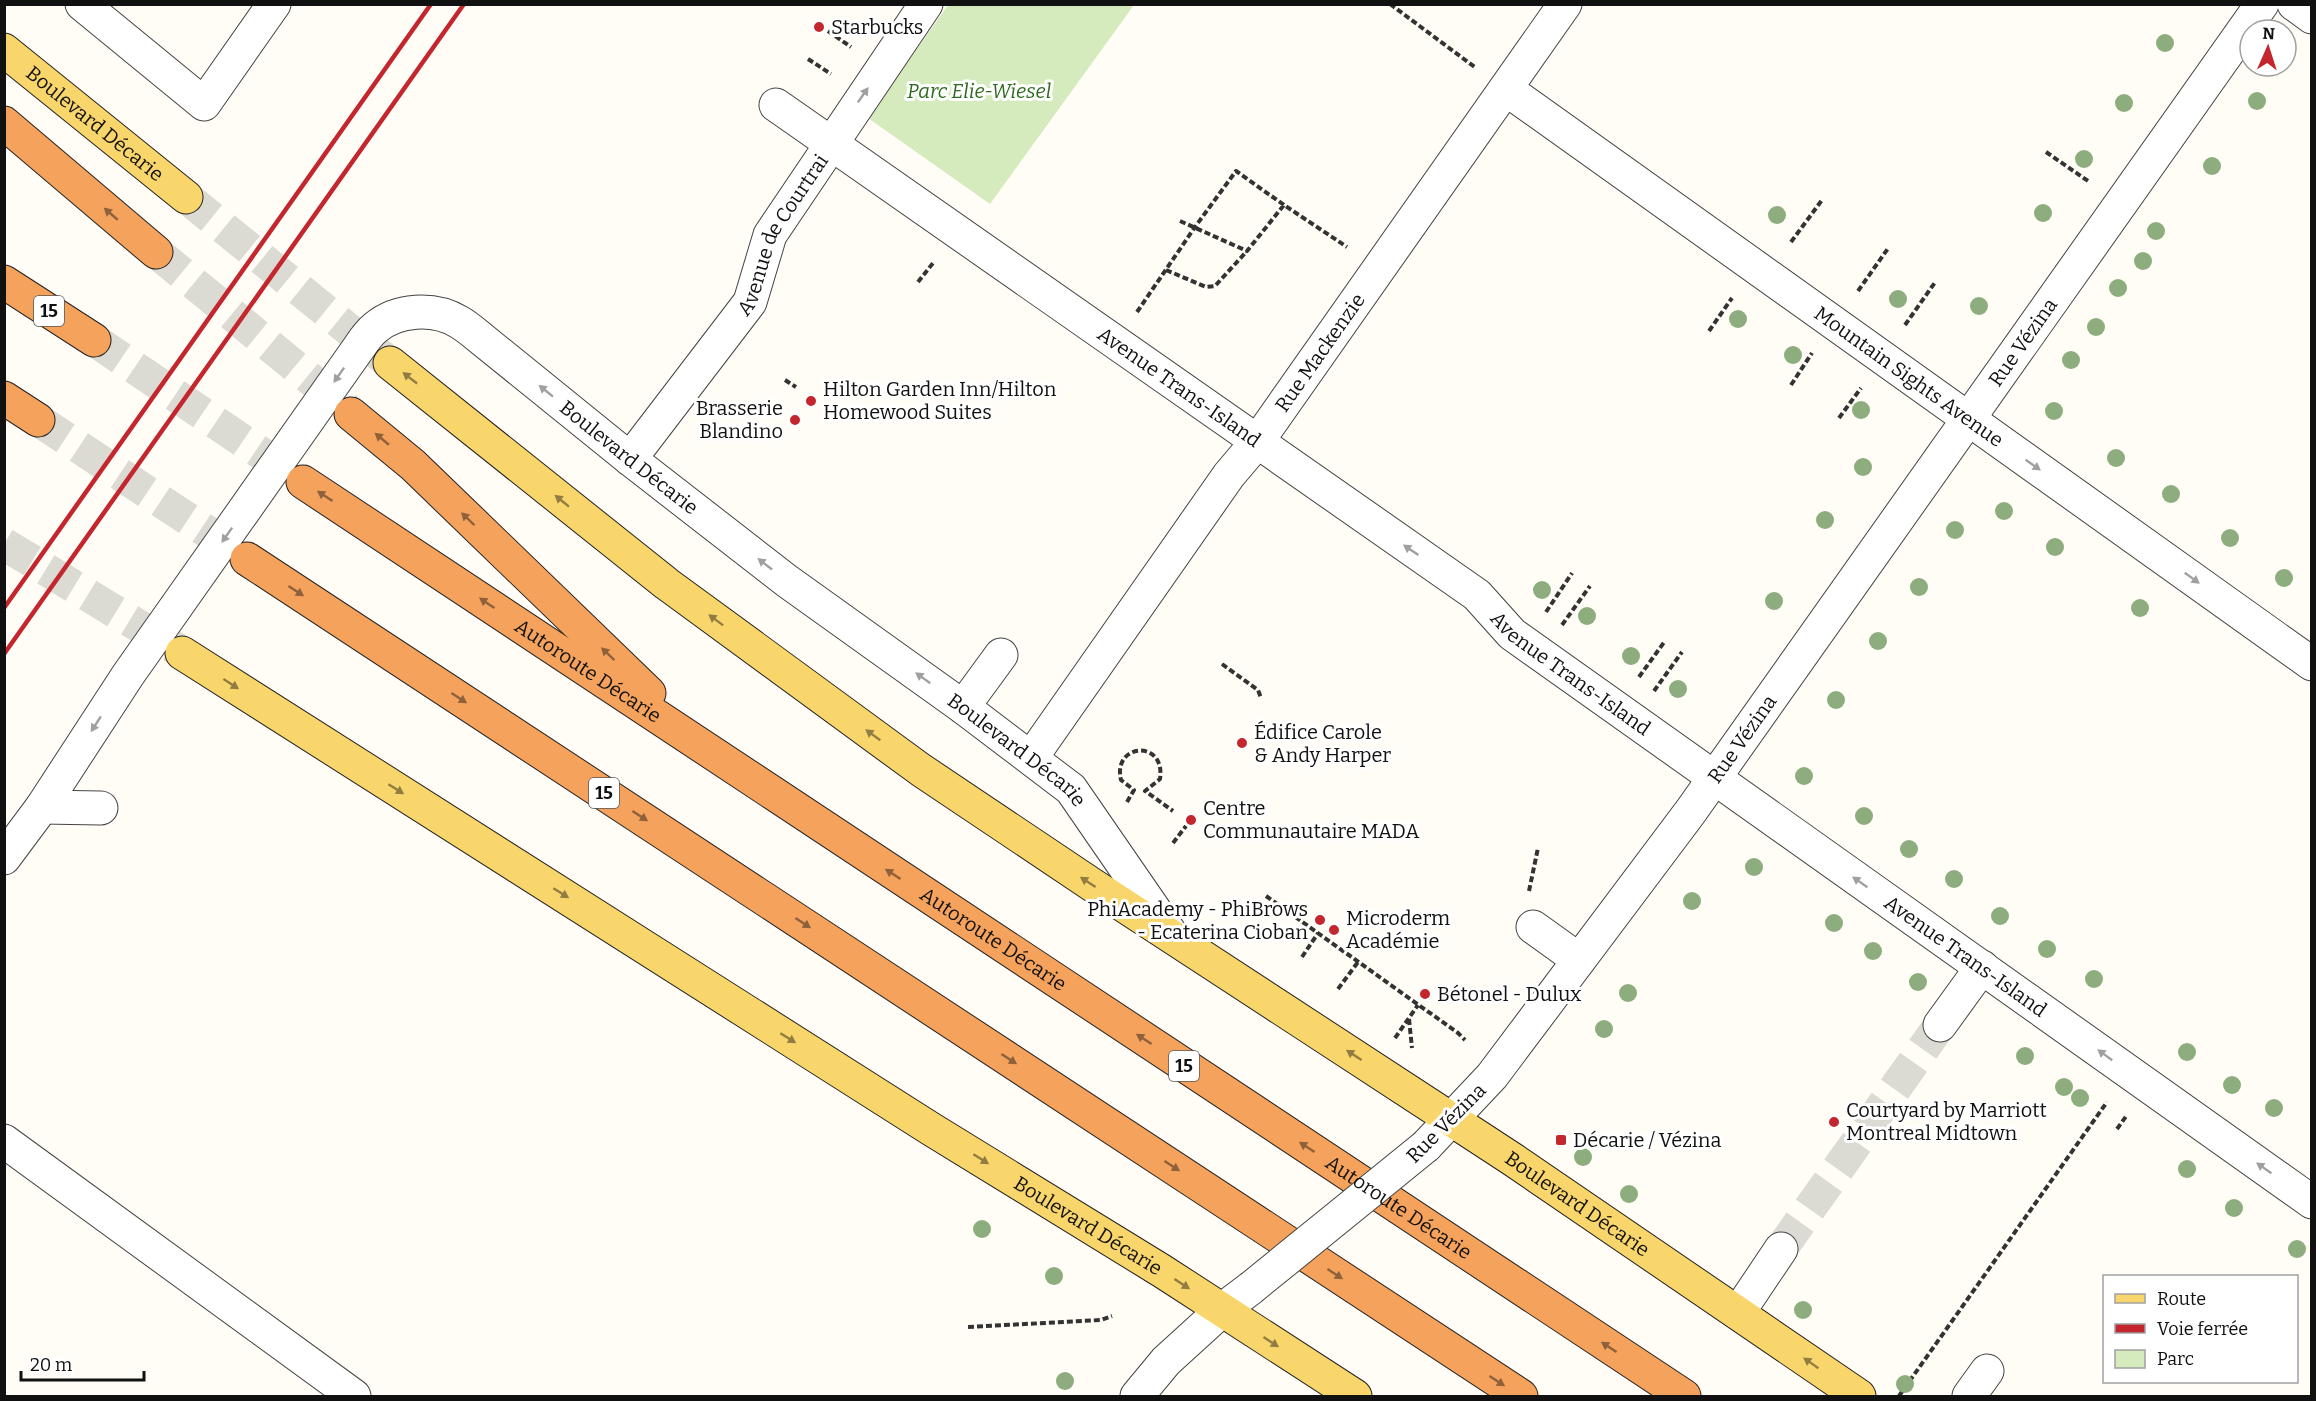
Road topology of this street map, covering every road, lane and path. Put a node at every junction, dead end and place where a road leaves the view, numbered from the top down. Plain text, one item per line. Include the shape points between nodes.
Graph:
1 (82, 4) edge
2 (274, 4) edge
3 (926, 4) edge
4 (1390, 4) edge
5 (1565, 4) edge
6 (2262, 4) edge
7 (2294, 4) edge
8 (2312, 17) edge
9 (828, 31) dead end
10 (851, 47) dead end
11 (4, 50) edge
12 (808, 59) dead end
13 (831, 74) dead end
14 (1506, 89) junction
15 (776, 105) dead end
16 (4, 123) edge
17 (831, 143) junction
18 (2046, 152) dead end
19 (2088, 181) dead end
20 (186, 197) tunnel mouth
21 (1822, 200) dead end
22 (1284, 205) junction
23 (1180, 221) dead end
24 (1195, 227) junction
25 (1791, 242) dead end
26 (1889, 248) dead end
27 (1247, 251) junction
28 (156, 252) tunnel mouth
29 (1354, 252) dead end
30 (933, 263) dead end
31 (1166, 270) junction
32 (1936, 281) dead end
33 (4, 282) edge
34 (918, 282) dead end
35 (1858, 291) dead end
36 (1732, 298) dead end
37 (1136, 315) dead end
38 (1905, 325) dead end
39 (1709, 332) dead end
40 (94, 340) tunnel mouth
41 (1812, 353) dead end
42 (390, 363) tunnel mouth
43 (785, 380) dead end
44 (1791, 385) dead end
45 (796, 387) dead end
46 (1861, 387) dead end
47 (4, 398) edge
48 (4, 410) edge
49 (351, 414) tunnel mouth
50 (1839, 418) dead end
51 (1968, 418) junction
52 (1257, 442) junction
53 (630, 459) junction
54 (303, 482) tunnel mouth
55 (248, 558) tunnel mouth
56 (1572, 573) dead end
57 (1590, 586) dead end
58 (1544, 615) dead end
59 (1560, 627) dead end
60 (1665, 641) dead end
61 (1682, 652) dead end
62 (182, 653) tunnel mouth
63 (1001, 655) dead end
64 (1222, 664) dead end
65 (2312, 664) edge
66 (1636, 681) dead end
67 (1652, 694) dead end
68 (1261, 698) dead end
69 (963, 707) junction
70 (710, 753) junction
71 (1031, 758) junction
72 (1714, 778) junction
73 (1126, 802) dead end
74 (42, 807) junction
75 (101, 808) dead end
76 (1173, 811) dead end
77 (1186, 826) dead end
78 (1173, 843) dead end
79 (1538, 848) dead end
80 (4, 858) edge
81 (1266, 896) dead end
82 (1528, 896) dead end
83 (1533, 927) dead end
84 (1318, 933) junction
85 (1173, 937) junction
86 (1302, 957) dead end
87 (1579, 960) junction
88 (1358, 962) junction
89 (1982, 968) junction
90 (1338, 989) dead end
91 (1418, 1005) junction
92 (1409, 1018) junction
93 (1940, 1025) tunnel mouth
94 (1394, 1039) dead end
95 (1465, 1040) dead end
96 (1413, 1053) dead end
97 (2109, 1101) dead end
98 (2127, 1114) dead end
99 (1452, 1119) junction
100 (2117, 1129) dead end
101 (4, 1141) edge
102 (2312, 1202) edge
103 (1781, 1249) tunnel mouth
104 (1222, 1310) junction
105 (1738, 1312) junction
106 (1112, 1316) dead end
107 (968, 1327) dead end
108 (354, 1396) edge
109 (1137, 1396) edge
110 (1355, 1396) edge
111 (1521, 1396) edge
112 (1684, 1396) edge
113 (1859, 1396) edge
114 (1899, 1396) edge

1 - 2 street via 204,104
17 -> 3 street, Avenue de Courtrai
4 - 14 path
5 - 14 street, Rue Mackenzie
6 - 51 street, Rue Vézina
7 - 8 street
9 - 10 path
11 - 20 main road, Boulevard Décarie
12 - 13 path
14 - 51 street, Mountain Sights Avenue
14 - 52 street, Rue Mackenzie
15 - 17 street, Avenue Trans-Island
28 -> 16 highway
17 - 52 street, Avenue Trans-Island
17 - 53 street, Avenue de Courtrai via 770,235 750,303
18 - 19 path
21 - 25 path
22 - 24 path via 1236,171
22 - 27 path
22 - 29 path
23 - 24 path
24 - 27 path
24 - 31 path
26 - 35 path
27 - 31 path via 1215,286 1206,287
30 - 34 path
31 - 37 path
32 - 38 path
33 - 40 highway, 15
36 - 39 path
41 - 44 path
85 -> 42 main road, Boulevard Décarie via 930,776 784,671 667,584
43 - 45 path
46 - 50 path
47 - 48 highway via 38,420
70 -> 49 highway via 413,465
51 -> 65 street, Mountain Sights Avenue
51 - 72 street, Rue Vézina
52 - 71 street, Rue Mackenzie via 1229,475
72 -> 52 street, Avenue Trans-Island via 1512,634 1477,595
69 -> 53 street, Boulevard Décarie via 787,581
53 -> 74 street, Boulevard Décarie via 458,321 428,312 412,312 387,320 360,346 128,675
70 -> 54 highway, Autoroute Décarie / 15
55 -> 111 highway, 15
56 - 58 path
57 - 59 path
60 - 66 path
61 - 67 path
62 -> 104 main road, Boulevard Décarie
63 - 69 street
64 - 68 path via 1258,690
69 - 71 street, Boulevard Décarie
112 -> 70 highway, Autoroute Décarie / 15
71 - 85 street, Boulevard Décarie via 1071,789
72 - 87 street, Rue Vézina
89 -> 72 street, Avenue Trans-Island
73 - 76 path via 1134,790 1121,780 1119,767 1128,755 1142,750 1155,756 1161,771 1160,779 1145,791
74 - 75 street
74 - 80 street, Boulevard Décarie
77 - 78 path
79 - 82 path
81 - 84 path
83 - 87 street
84 - 86 path
84 - 88 path
99 -> 85 main road, Boulevard Décarie
87 - 99 street, Rue Vézina via 1492,1076
88 - 90 path
88 - 91 path
89 - 93 street
102 -> 89 street, Avenue Trans-Island
91 - 92 path
91 - 95 path
92 - 94 path
92 - 96 path
97 - 114 path
98 - 100 path
99 - 104 street, Rue Vézina, bridge via 1425,1146
99 - 105 main road, Boulevard Décarie
101 - 108 street
103 - 105 street
104 - 109 street, Rue Vézina via 1166,1361
104 -> 110 main road, Boulevard Décarie
113 -> 105 main road, Boulevard Décarie
106 - 107 path via 1101,1320

